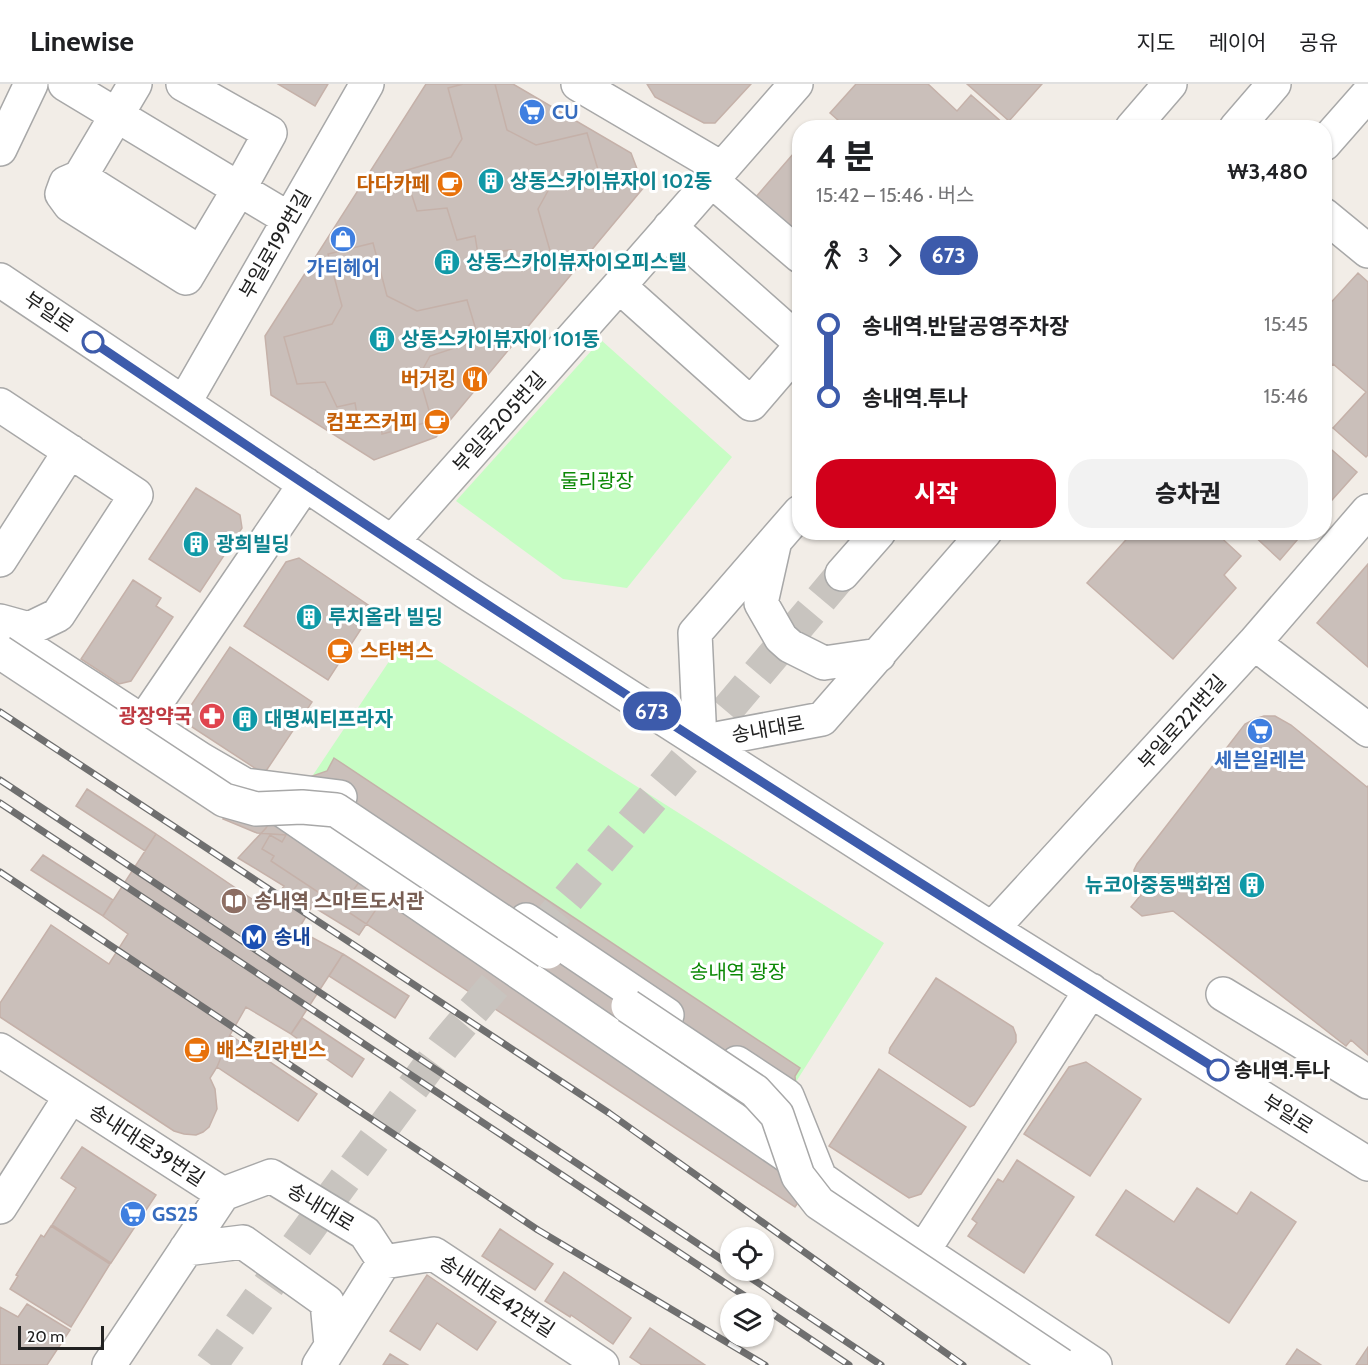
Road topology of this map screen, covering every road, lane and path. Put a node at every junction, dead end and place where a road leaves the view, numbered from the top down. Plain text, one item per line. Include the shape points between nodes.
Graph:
1 (31, 84) edge
2 (65, 84) edge
3 (135, 84) edge
4 (183, 84) edge
5 (367, 84) edge
6 (578, 84) edge
7 (796, 84) edge
8 (1170, 84) edge
9 (1274, 84) edge
10 (619, 94) edge
11 (1368, 94) edge
12 (116, 115) junction
13 (1139, 120) edge
14 (1243, 120) edge
15 (1332, 135) edge
16 (0, 149) edge
17 (716, 174) junction
18 (239, 189) junction
19 (289, 219) junction
20 (1332, 221) edge
21 (670, 227) junction
22 (792, 248) edge
23 (1368, 251) edge
24 (0, 280) edge
25 (619, 286) junction
26 (792, 335) edge
27 (792, 356) edge
28 (184, 403) junction
29 (3, 413) edge
30 (70, 452) junction
31 (305, 484) junction
32 (1368, 511) edge
33 (792, 521) edge
34 (776, 539) junction
35 (872, 540) edge
36 (978, 540) edge
37 (392, 542) junction
38 (0, 560) edge
39 (842, 574) tunnel mouth
40 (0, 621) edge
41 (0, 628) edge
42 (1254, 643) junction
43 (0, 652) edge
44 (879, 655) junction
45 (143, 722) junction
46 (1368, 730) edge
47 (700, 742) junction
48 (245, 784) junction
49 (992, 929) junction
50 (1091, 990) junction
51 (1223, 994) dead end
52 (0, 1050) edge
53 (1368, 1082) edge
54 (71, 1096) junction
55 (1368, 1164) edge
56 (820, 1178) junction
57 (223, 1194) junction
58 (0, 1207) edge
59 (186, 1249) junction
60 (923, 1251) junction
61 (384, 1262) junction
62 (325, 1355) edge
63 (109, 1365) edge
64 (602, 1365) edge
65 (1061, 1365) edge
66 (1095, 1365) edge

1 - 16 street
2 - 12 street
3 - 12 street
4 - 18 street via 270,133
5 - 19 street, 부일로199번길
6 - 10 street
7 - 17 street, 부일로205번길
8 - 13 street
9 - 14 street
10 - 17 street
11 - 15 street
12 - 18 street
12 - 18 street via 80,177 201,253
17 - 21 street, 부일로205번길
17 - 22 street
18 - 19 street
19 - 28 street, 부일로199번길
20 - 23 street
21 - 25 street, 부일로205번길
21 - 26 street
24 - 28 street, 부일로
25 - 27 street via 751,404
25 - 37 street, 부일로205번길
28 - 31 street, 부일로
29 - 30 street
30 - 38 street
30 - 40 street via 136,495 58,615 30,629
31 - 37 street, 부일로
31 - 45 street
32 - 42 street, 부일로221번길
33 - 34 street
34 - 44 street via 761,603 781,638 824,663
34 - 47 street via 695,633
35 - 39 street
36 - 44 street, 송내대로
37 - 47 street, 부일로
41 - 45 street
42 - 46 street
42 - 49 street, 부일로221번길
43 - 65 street, bridge via 224,800 256,809 336,810 648,1019 755,1091 777,1114 798,1176 819,1203
44 - 47 street, 송내대로 via 822,719
45 - 48 street
47 - 49 street, 부일로
48 - 56 street
48 - 56 street via 339,796 787,1096
49 - 50 street, 부일로
50 - 55 street, 부일로
50 - 60 street
51 - 53 street
52 - 54 street, 송내대로39번길
54 - 57 street, 송내대로39번길
54 - 58 street, 송내대로39번길
56 - 60 street
57 - 59 street
57 - 61 street, 송내대로 via 271,1176 365,1233
59 - 62 street via 243,1242 327,1302
59 - 63 street
60 - 66 street
61 - 62 street
61 - 64 street, 송내대로42번길 via 434,1254

